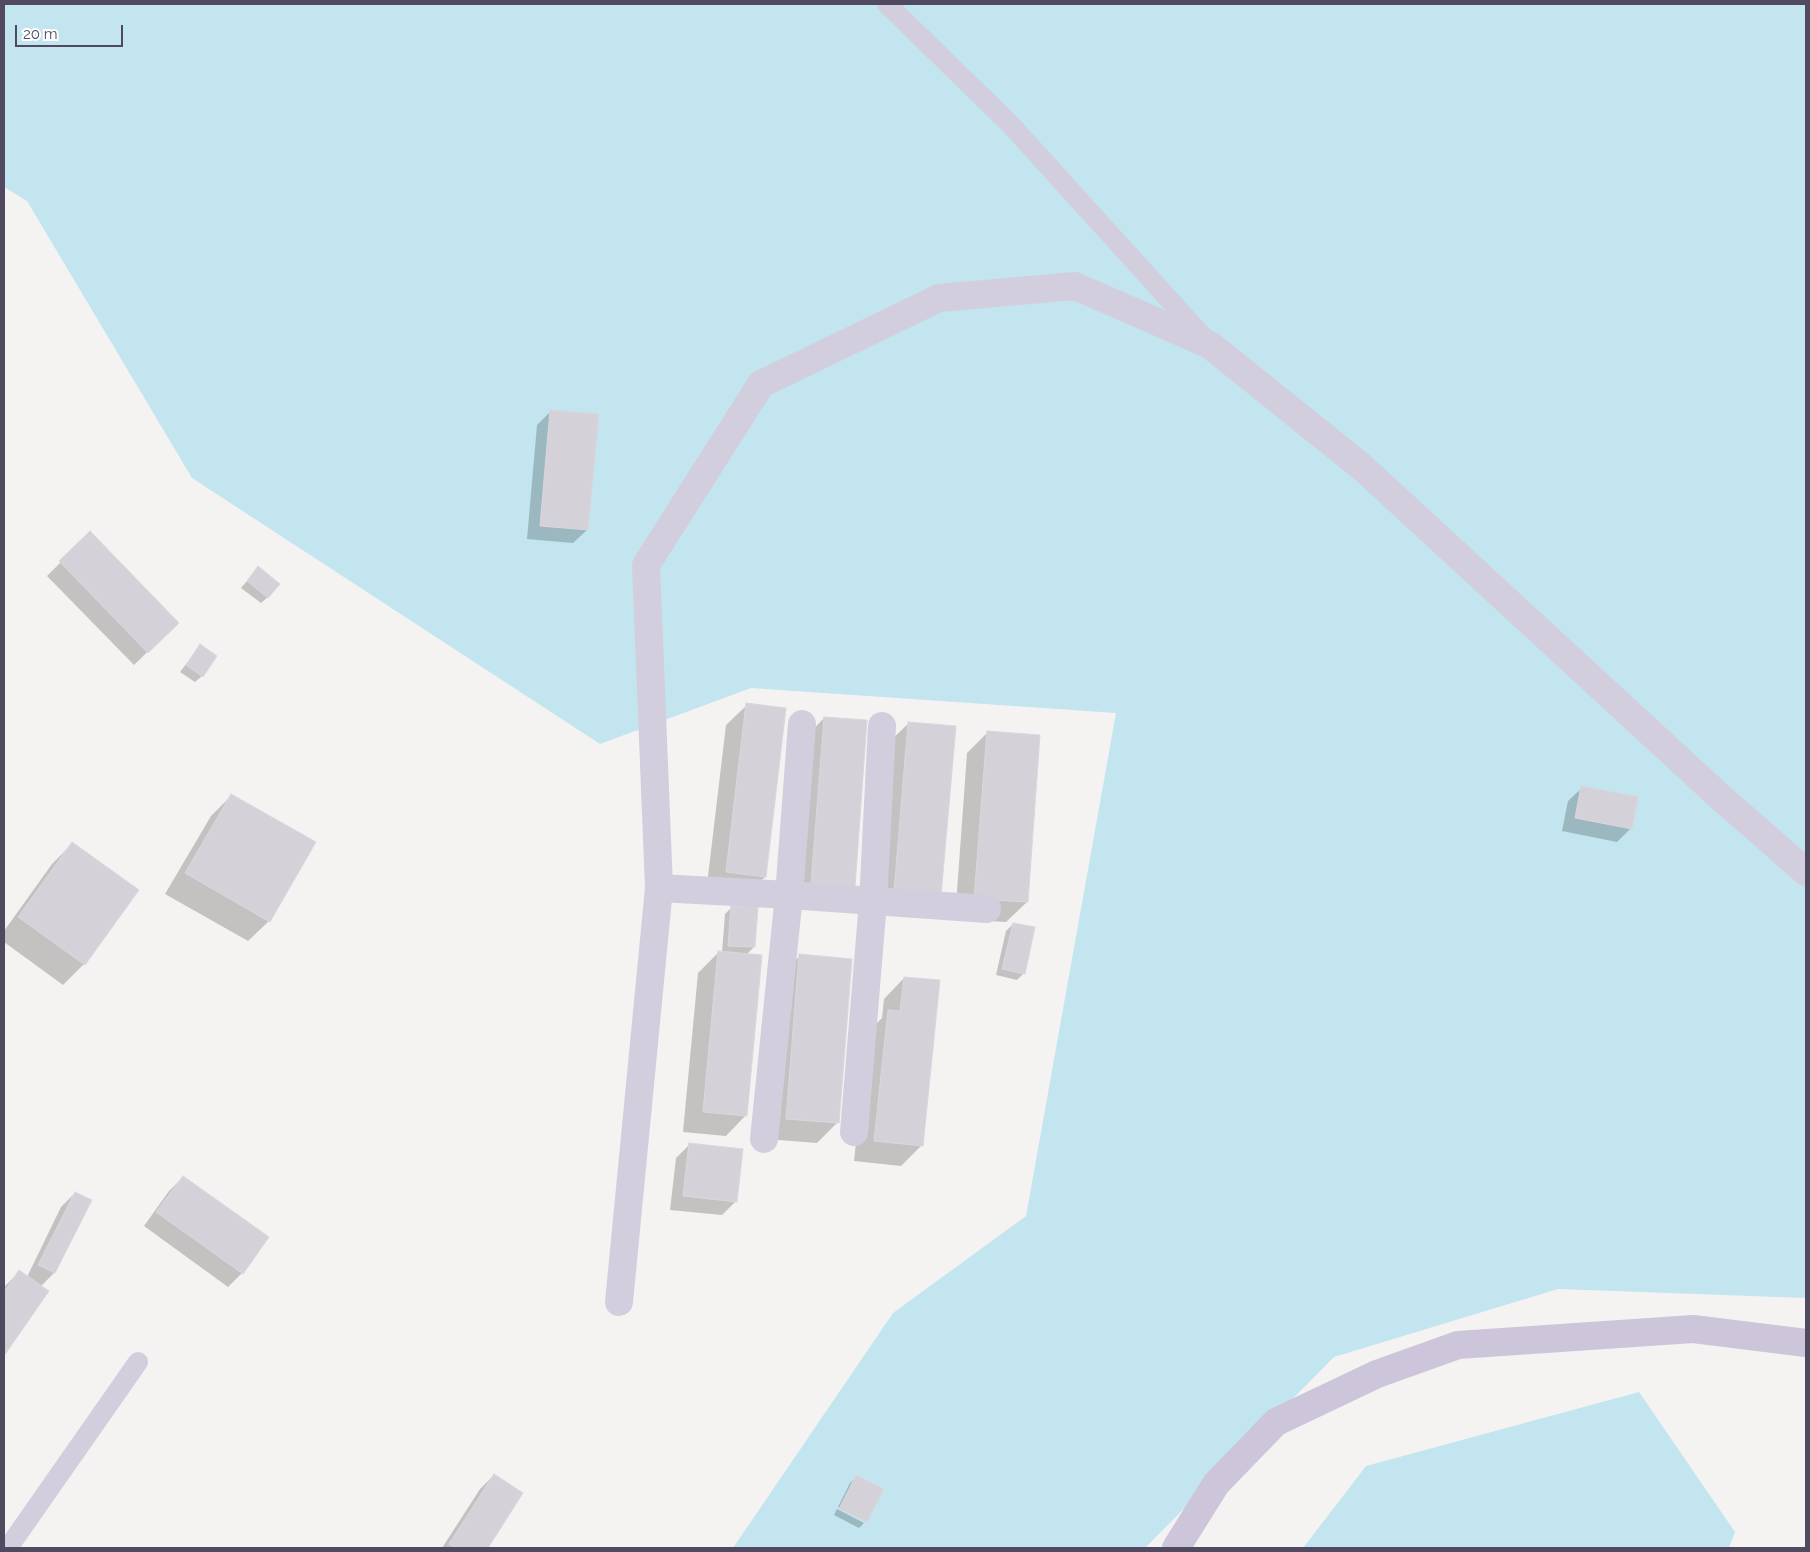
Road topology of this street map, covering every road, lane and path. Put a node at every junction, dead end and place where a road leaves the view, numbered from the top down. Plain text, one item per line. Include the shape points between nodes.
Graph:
1 (887, 4) edge
2 (1210, 345) junction
3 (802, 724) dead end
4 (882, 726) dead end
5 (1806, 872) edge
6 (659, 888) junction
7 (789, 895) junction
8 (872, 902) junction
9 (987, 909) dead end
10 (854, 1132) dead end
11 (764, 1139) dead end
12 (619, 1302) dead end
13 (1806, 1343) edge
14 (138, 1362) dead end
15 (8, 1548) edge
16 (1176, 1548) edge

1 - 2 lane via 1010,124
2 - 5 street via 1363,468
2 - 6 street via 1075,286 939,298 761,384 646,564
3 - 7 street
4 - 8 street
6 - 7 street
6 - 12 street
7 - 8 street
7 - 11 street
8 - 9 street
8 - 10 street
13 - 16 street via 1693,1329 1458,1345 1377,1374 1276,1422 1216,1484
14 - 15 lane

